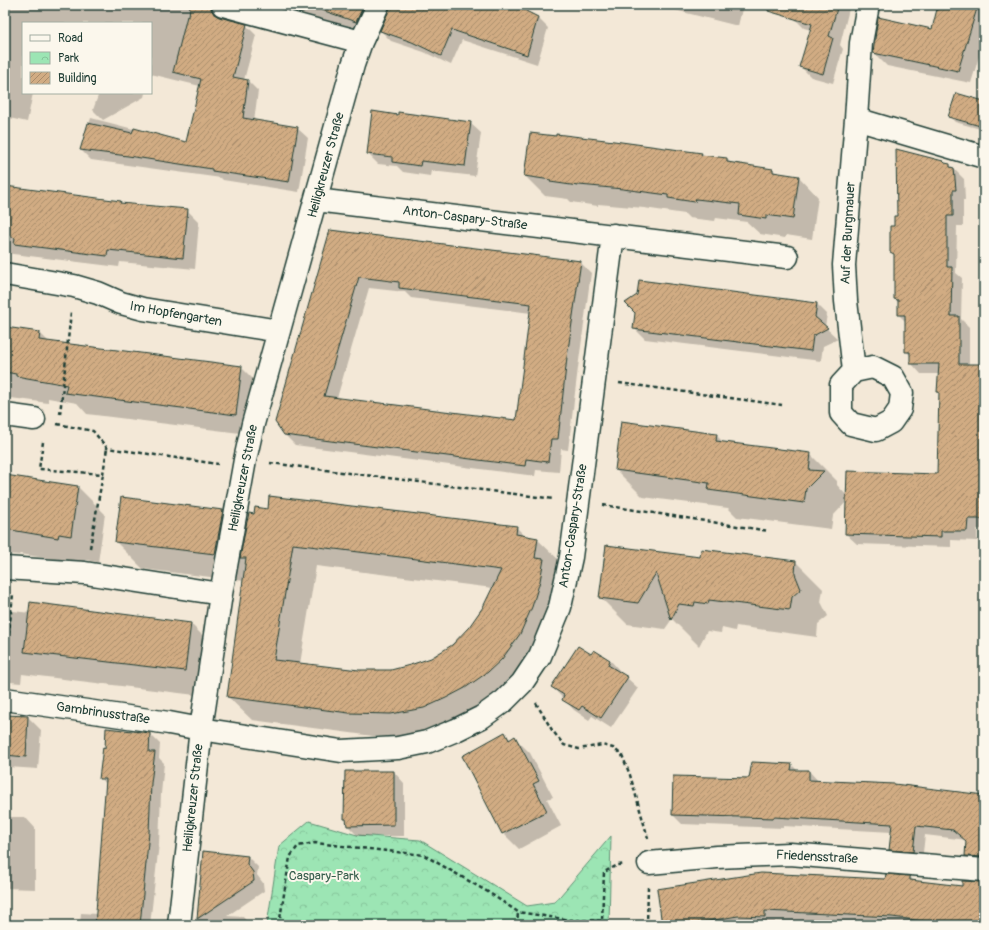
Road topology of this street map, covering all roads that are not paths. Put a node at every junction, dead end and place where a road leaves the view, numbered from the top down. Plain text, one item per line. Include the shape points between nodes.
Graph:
1 (223, 5) edge
2 (378, 5) edge
3 (868, 5) edge
4 (361, 42) junction
5 (856, 119) junction
6 (984, 157) edge
7 (316, 200) junction
8 (613, 235) junction
9 (787, 257) dead end
10 (5, 274) edge
11 (279, 331) junction
12 (854, 370) dead end
13 (5, 415) edge
14 (40, 420) road end
15 (10, 568) edge
16 (221, 594) junction
17 (5, 698) edge
18 (201, 729) junction
19 (649, 863) road end
20 (984, 870) edge
21 (179, 925) edge

1 - 4 street
2 - 4 street, Heiligkreuzer Straße
3 - 5 street, Auf der Burgmauer via 861,43
4 - 7 street, Heiligkreuzer Straße
5 - 6 street
5 - 12 street, Auf der Burgmauer via 844,265
7 - 8 street, Anton-Caspary-Straße
7 - 11 street, Heiligkreuzer Straße
8 - 9 street, Anton-Caspary-Straße
8 - 18 street, Anton-Caspary-Straße via 572,557 560,607 540,656 522,683 504,701 482,717 427,742 398,748 341,751
10 - 11 street, Im Hopfengarten via 74,286 143,309
11 - 16 street, Heiligkreuzer Straße via 253,424
13 - 14 street
15 - 16 street via 85,573
16 - 18 street, Heiligkreuzer Straße
17 - 18 street, Gambrinusstraße
18 - 21 street, Heiligkreuzer Straße
19 - 20 street, Friedensstraße via 790,854

